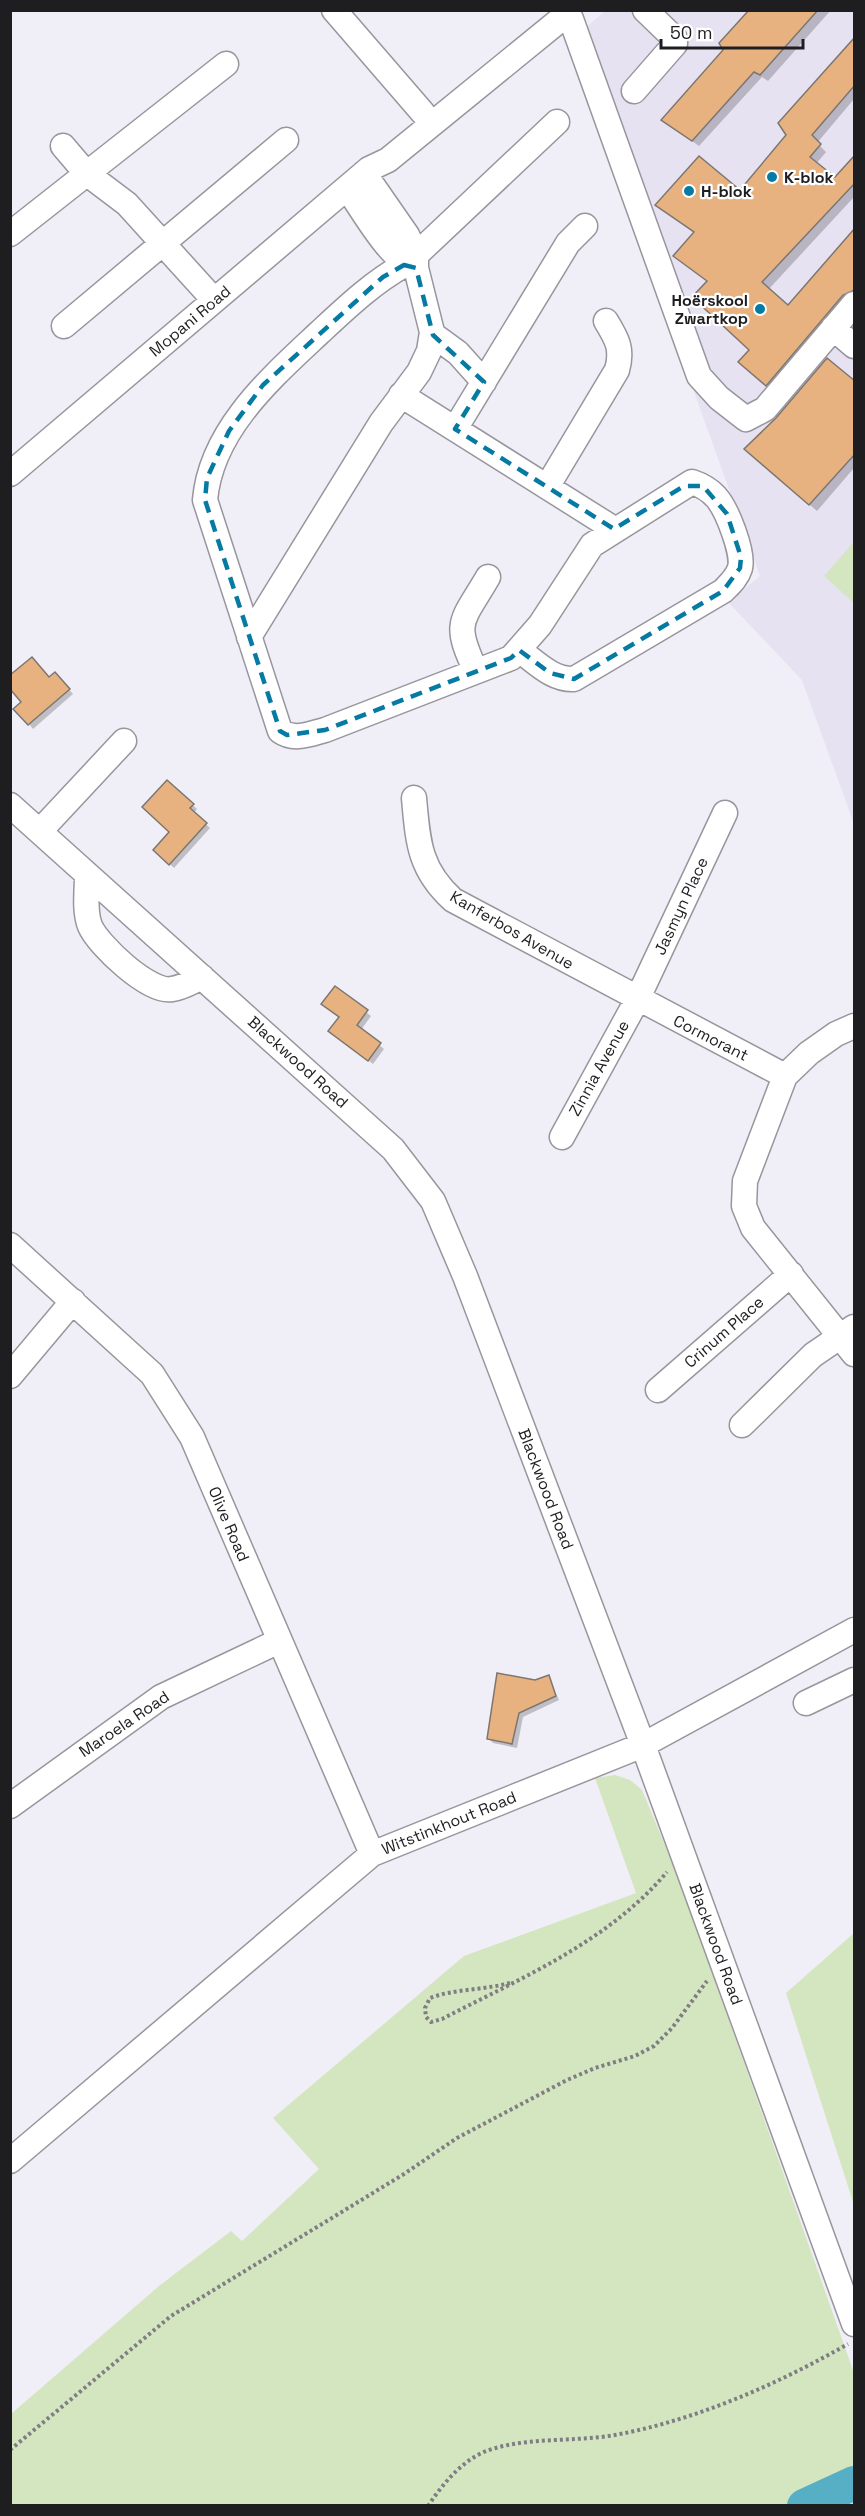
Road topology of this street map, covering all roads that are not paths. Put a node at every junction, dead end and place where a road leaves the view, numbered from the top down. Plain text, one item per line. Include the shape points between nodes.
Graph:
1 (334, 10) edge
2 (645, 10) edge
3 (562, 14) edge
4 (226, 64) dead end
5 (634, 91) dead end
6 (423, 113) junction
7 (557, 122) dead end
8 (286, 140) dead end
9 (63, 146) dead end
10 (86, 173) junction
11 (360, 176) junction
12 (585, 226) dead end
13 (10, 234) edge
14 (163, 243) junction
15 (412, 263) junction
16 (214, 300) junction
17 (855, 304) edge
18 (606, 321) dead end
19 (64, 326) dead end
20 (833, 328) junction
21 (432, 334) junction
22 (855, 346) edge
23 (484, 382) junction
24 (401, 395) junction
25 (455, 429) junction
26 (10, 474) edge
27 (547, 487) junction
28 (614, 529) junction
29 (488, 577) dead end
30 (249, 637) junction
31 (519, 650) junction
32 (476, 671) junction
33 (124, 741) dead end
34 (414, 798) dead end
35 (10, 805) edge
36 (725, 813) dead end
37 (40, 831) junction
38 (87, 875) junction
39 (202, 977) junction
40 (637, 1000) junction
41 (855, 1026) edge
42 (785, 1076) junction
43 (562, 1137) dead end
44 (10, 1245) edge
45 (791, 1274) junction
46 (73, 1301) junction
47 (848, 1331) edge
48 (855, 1354) edge
49 (10, 1376) edge
50 (658, 1390) dead end
51 (742, 1425) dead end
52 (855, 1630) edge
53 (279, 1641) junction
54 (855, 1680) edge
55 (806, 1703) dead end
56 (643, 1744) junction
57 (10, 1806) edge
58 (372, 1854) junction
59 (10, 2162) edge
60 (855, 2324) edge

1 - 6 street
2 - 5 street via 675,39 675,44
3 - 6 street, Mopani Road
3 - 11 street, Mopani Road via 388,160
3 - 20 street via 699,376 707,386 737,415 751,418 765,409
4 - 10 street
6 - 11 street, Mopani Road
7 - 15 street
8 - 14 street
9 - 10 street
10 - 13 street
10 - 14 street via 127,204
11 - 15 street
11 - 16 street, Mopani Road
12 - 23 street via 568,243
14 - 16 street
14 - 19 street
15 - 21 street
15 - 30 street via 363,292 263,385 229,431 207,478 205,500
16 - 26 street, Mopani Road
17 - 20 street
18 - 27 street via 618,340 621,355 617,370
20 - 22 street
21 - 23 street via 458,353
21 - 24 street via 419,372
23 - 25 street
24 - 25 street
24 - 30 street
25 - 27 street
27 - 28 street
28 - 31 street via 592,545
28 - 31 street via 692,482 717,497 727,514 741,557 740,568 735,580 723,591 574,680 550,673
29 - 32 street via 462,622 464,646
30 - 32 street via 280,731 287,735 325,730
31 - 32 street via 511,658
33 - 37 street
34 - 40 street, Kanferbos Avenue via 422,856 431,877 453,900
35 - 37 street, Blackwood Road
36 - 40 street, Jasmyn Place
37 - 38 street, Blackwood Road
38 - 39 street, Blackwood Road
38 - 39 street via 89,924 112,954 163,989 171,990
39 - 56 street, Blackwood Road via 393,1149 433,1201
40 - 42 street, Cormorant
40 - 43 street, Zinnia Avenue
41 - 42 street via 809,1053
42 - 45 street via 745,1181 744,1206 753,1228
44 - 46 street, Olive Road
45 - 47 street
45 - 50 street, Crinum Place
46 - 49 street
46 - 53 street, Olive Road via 153,1374 170,1399 192,1437
47 - 48 street
47 - 51 street via 813,1355
52 - 56 street, Witstinkhout Road
53 - 57 street, Maroela Road via 161,1697
53 - 58 street, Olive Road
54 - 55 street
56 - 58 street, Witstinkhout Road
56 - 60 street, Blackwood Road
58 - 59 street, Witstinkhout Road

